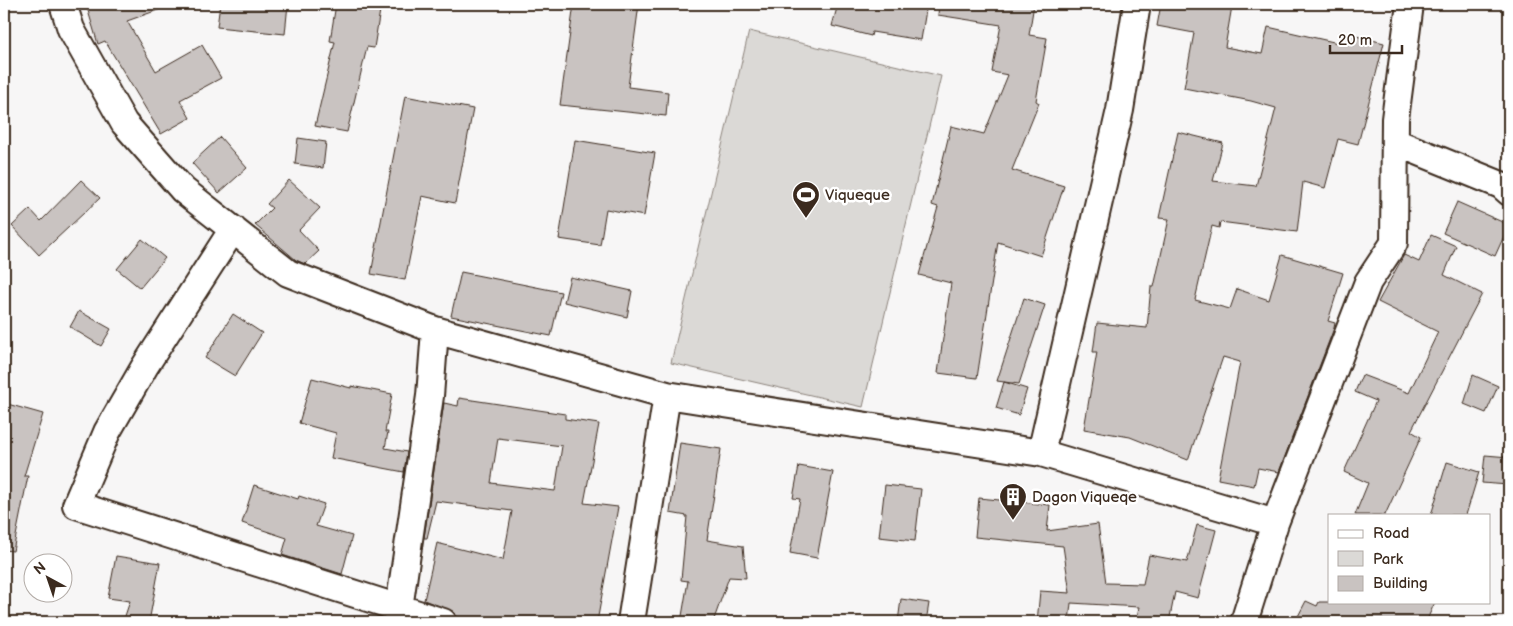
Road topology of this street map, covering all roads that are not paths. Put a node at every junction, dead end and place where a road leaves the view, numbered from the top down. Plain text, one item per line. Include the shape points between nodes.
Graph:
1 (63, 4) edge
2 (1137, 4) edge
3 (1410, 4) edge
4 (1394, 142) junction
5 (1509, 192) edge
6 (233, 229) junction
7 (435, 330) junction
8 (668, 395) junction
9 (1041, 453) junction
10 (1275, 523) junction
11 (398, 616) edge
12 (443, 622) edge
13 (631, 622) edge
14 (1244, 622) edge

1 - 6 street via 71,30 124,124 184,190
2 - 9 street via 1120,110
3 - 4 street
4 - 5 street via 1501,185
4 - 10 street via 1394,243 1368,282
6 - 7 street via 288,273
6 - 11 street via 145,366 107,432 76,505
7 - 8 street
7 - 11 street via 430,396
8 - 9 street
8 - 13 street
9 - 10 street
10 - 14 street
11 - 12 street

